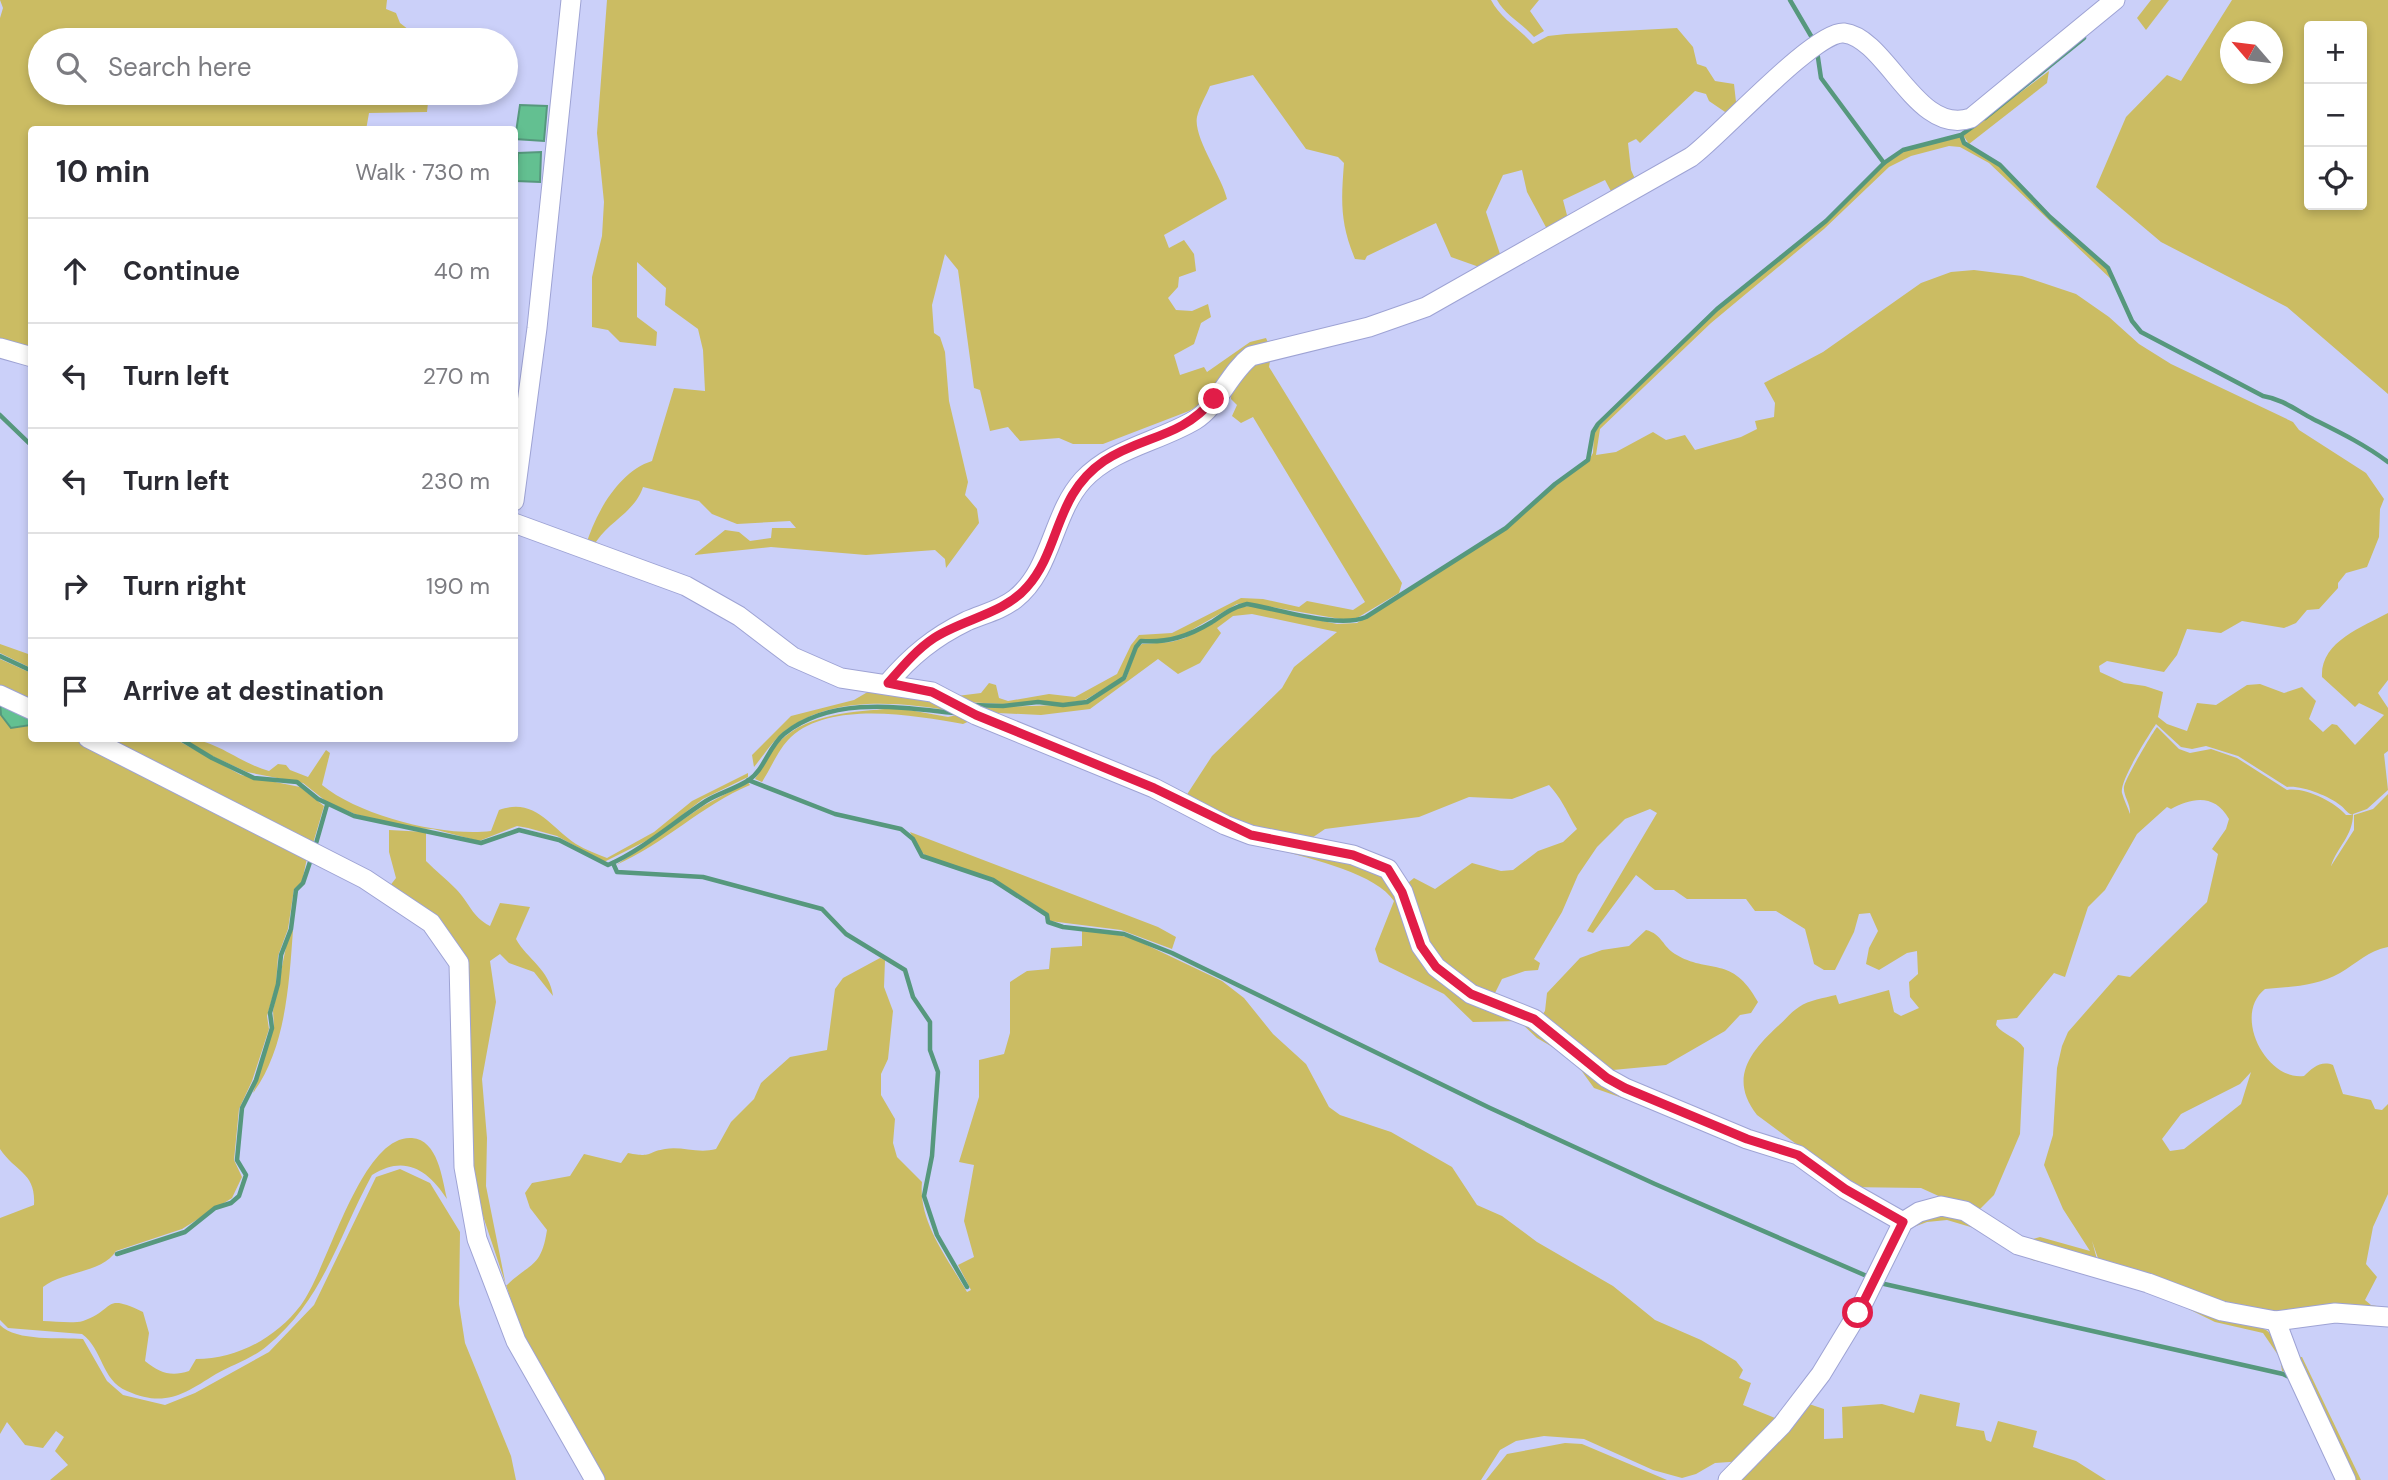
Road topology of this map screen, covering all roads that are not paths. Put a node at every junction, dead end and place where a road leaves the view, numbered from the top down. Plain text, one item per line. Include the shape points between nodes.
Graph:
1 (571, 0) edge
2 (2115, 0) edge
3 (0, 348) edge
4 (28, 356) edge
5 (518, 471) edge
6 (518, 524) edge
7 (888, 683) junction
8 (0, 695) edge
9 (28, 708) edge
10 (96, 742) edge
11 (1903, 1222) junction
12 (2388, 1317) edge
13 (2276, 1321) junction
14 (595, 1480) edge
15 (1728, 1480) edge
16 (2346, 1480) edge

1 - 5 street
2 - 7 street via 1971,118 1960,122 1941,118 1927,108 1871,49 1844,33 1835,36 1800,59 1691,157 1426,307 1370,327 1251,356 1198,418 1104,461 1083,481 1067,502 1029,586 1014,600 933,639
3 - 4 street
6 - 7 street via 686,586 739,616 793,657 841,678
7 - 11 street via 932,692 1251,835 1353,855 1388,869 1402,892 1421,946 1436,967 1471,994 1534,1019 1625,1088 1798,1155
8 - 9 street
10 - 14 street via 365,879 410,906 447,943 459,963 464,1167 477,1239 516,1341
11 - 13 street via 1941,1206 1965,1211 2018,1245 2042,1254 2148,1283 2199,1304
11 - 15 street via 1858,1313 1821,1374 1782,1425
12 - 13 street via 2335,1313
13 - 16 street

